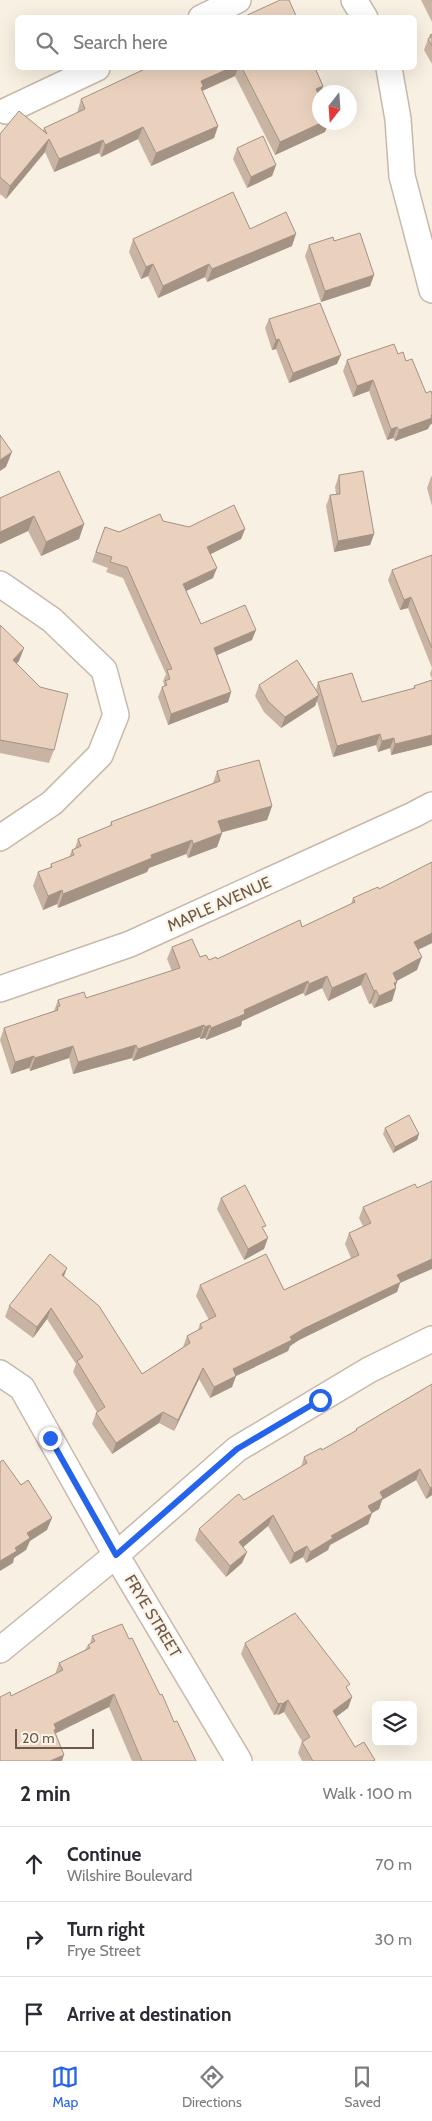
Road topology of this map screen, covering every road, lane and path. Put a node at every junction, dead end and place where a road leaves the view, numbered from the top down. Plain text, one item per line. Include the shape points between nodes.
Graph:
1 (238, 0) edge
2 (354, 0) edge
3 (207, 15) edge
4 (363, 15) edge
5 (93, 70) edge
6 (389, 70) edge
7 (6, 111) dead end
8 (432, 290) edge
9 (0, 584) edge
10 (432, 805) edge
11 (0, 838) edge
12 (0, 989) edge
13 (432, 1339) edge
14 (0, 1373) edge
15 (116, 1555) junction
16 (0, 1650) edge
17 (239, 1761) edge

1 - 3 street
2 - 4 street
5 - 7 street
6 - 8 street via 398,119 402,176
9 - 11 street via 52,620 104,670 116,714 100,755 52,803
10 - 12 street, MAPLE AVENUE via 130,944
13 - 15 street via 369,1370 237,1449
14 - 15 street, FRYE STREET via 22,1388
15 - 16 street
15 - 17 street, FRYE STREET

